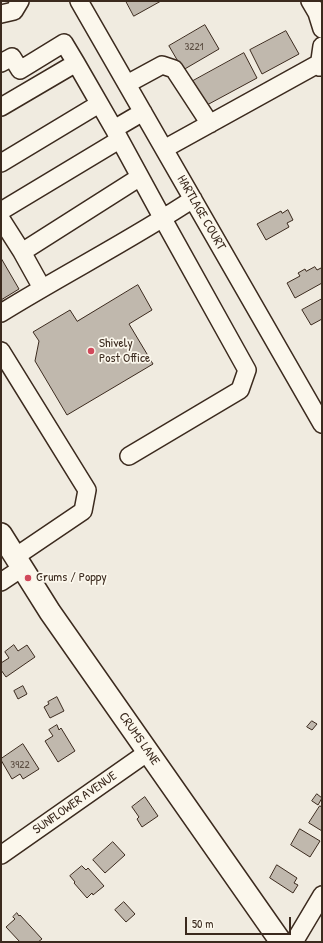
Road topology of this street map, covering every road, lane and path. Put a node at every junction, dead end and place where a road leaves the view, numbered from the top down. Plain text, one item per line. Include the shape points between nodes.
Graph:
1 (79, 1) edge
2 (310, 1) edge
3 (322, 29) edge
4 (322, 46) edge
5 (1, 63) edge
6 (76, 63) junction
7 (321, 67) edge
8 (127, 84) junction
9 (99, 104) junction
10 (1, 107) edge
11 (143, 112) junction
12 (210, 124) junction
13 (116, 134) junction
14 (164, 149) junction
15 (1, 163) edge
16 (140, 177) junction
17 (193, 199) junction
18 (1, 211) edge
19 (1, 219) edge
20 (163, 219) junction
21 (22, 252) junction
22 (42, 288) junction
23 (1, 313) edge
24 (1, 351) edge
25 (322, 424) edge
26 (129, 456) dead end
27 (1, 534) edge
28 (19, 563) junction
29 (1, 582) edge
30 (148, 752) junction
31 (1, 854) edge
32 (322, 896) edge
33 (281, 942) edge
34 (294, 942) edge

1 - 8 street, HARTLAGE COURT
2 - 3 street
4 - 7 street
5 - 6 street via 12,57 20,70 64,43
6 - 9 street
6 - 10 street
7 - 12 street via 316,66
8 - 11 street, HARTLAGE COURT
8 - 12 street via 162,65 174,70
9 - 13 street
9 - 15 street
11 - 13 street
11 - 14 street, HARTLAGE COURT
12 - 14 street
13 - 16 street
13 - 18 street
14 - 17 street, HARTLAGE COURT
16 - 20 street
16 - 21 street
17 - 20 street
17 - 25 street, HARTLAGE COURT
19 - 21 street
20 - 22 street
20 - 26 street via 247,370 240,390
21 - 22 street
22 - 23 street
24 - 28 street via 87,490 84,511
27 - 28 main road, CRUMS LANE
28 - 29 street
28 - 30 main road, CRUMS LANE via 50,612
30 - 31 street, SUNFLOWER AVENUE
30 - 33 main road, CRUMS LANE
32 - 34 street

